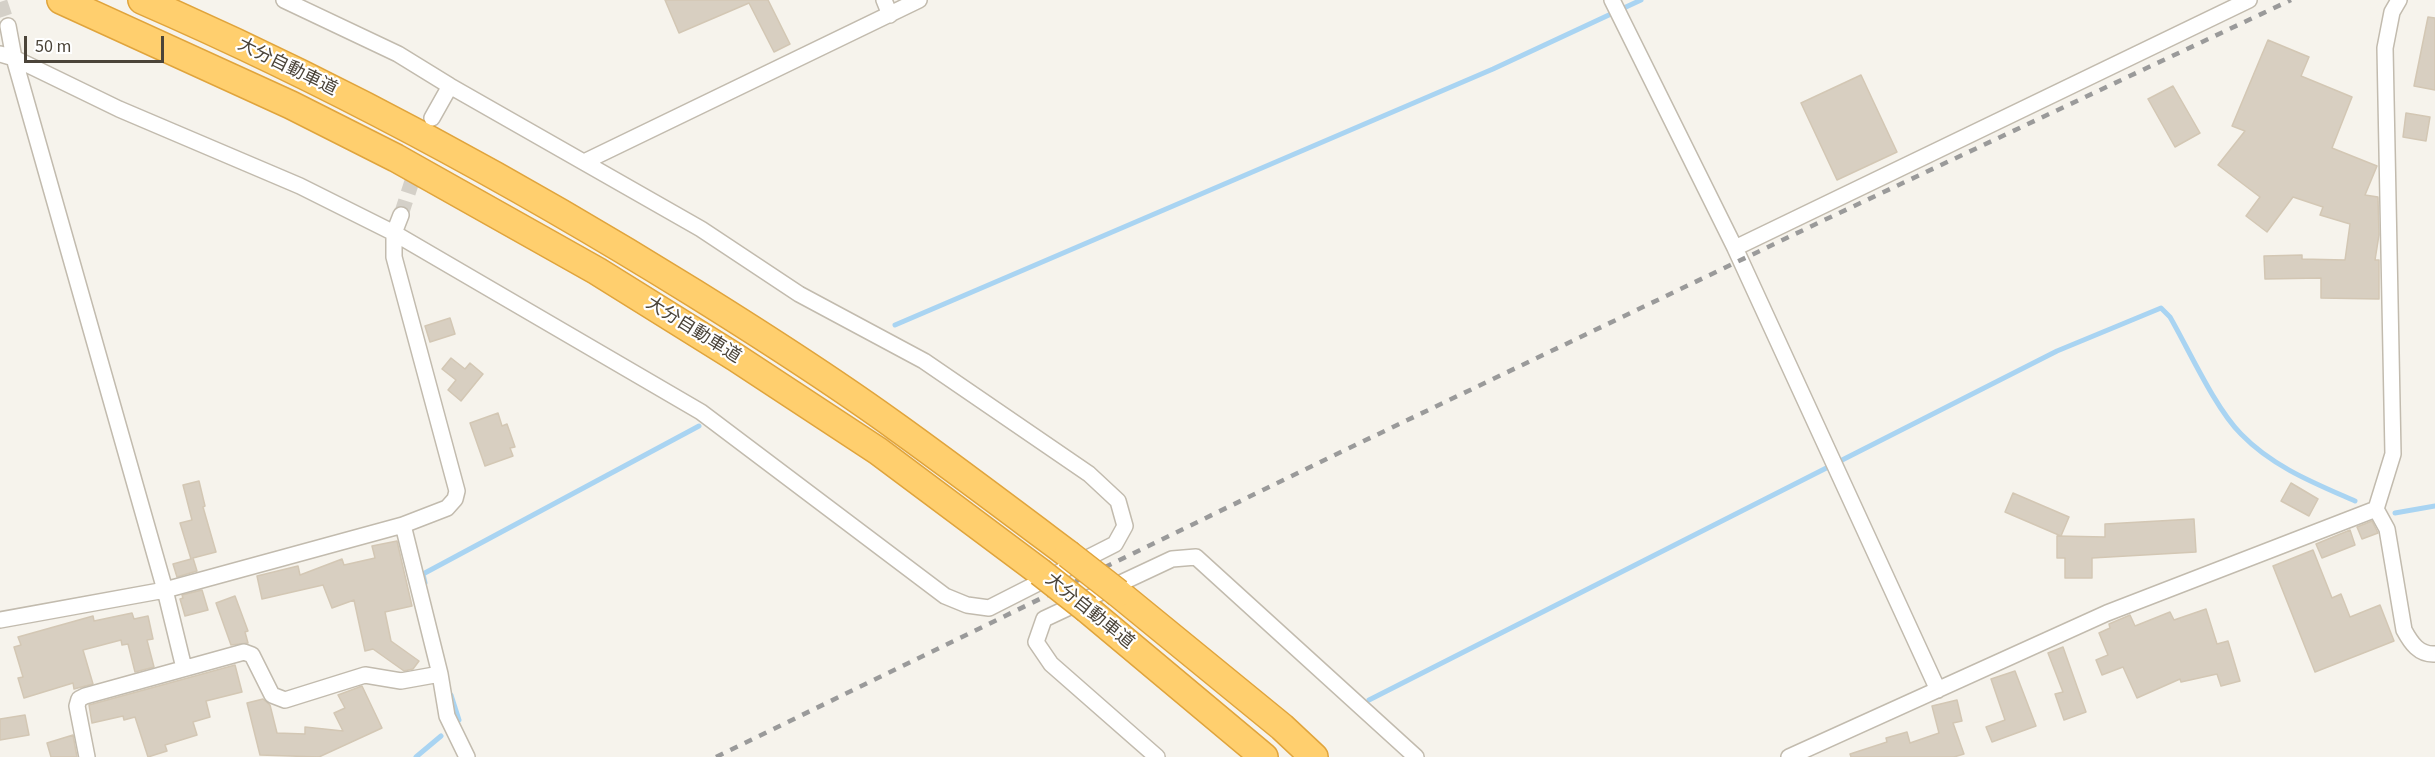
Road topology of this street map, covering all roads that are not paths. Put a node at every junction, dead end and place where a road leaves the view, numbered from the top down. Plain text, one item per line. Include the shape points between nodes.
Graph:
1 (61, 0) edge
2 (142, 0) edge
3 (284, 0) edge
4 (884, 0) edge
5 (919, 0) edge
6 (1612, 0) edge
7 (2249, 0) edge
8 (2399, 0) edge
9 (890, 15) junction
10 (8, 26) tunnel mouth
11 (7, 56) edge
12 (450, 86) junction
13 (432, 118) tunnel mouth
14 (584, 162) junction
15 (401, 215) tunnel mouth
16 (394, 233) junction
17 (1735, 248) junction
18 (2376, 509) junction
19 (403, 525) junction
20 (165, 590) junction
21 (0, 620) edge
22 (2435, 654) edge
23 (184, 668) junction
24 (440, 674) junction
25 (1938, 690) junction
26 (87, 757) edge
27 (467, 757) edge
28 (1157, 757) edge
29 (1264, 757) edge
30 (1314, 757) edge
31 (1416, 757) edge
32 (1789, 757) edge

1 - 29 highway, 大分自動車道, bridge via 312,115 448,186 597,271 735,357 878,451 1040,572
2 - 30 highway, 大分自動車道, bridge via 296,71 513,185 753,330 897,426 1068,554
3 - 12 street via 398,54
4 - 9 street
5 - 9 street
6 - 17 street
7 - 17 street
8 - 18 street via 2392,12 2385,48 2393,454
9 - 14 street
10 - 11 street
11 - 16 street via 300,186
11 - 20 street
12 - 13 street
12 - 14 street
14 - 16 street via 701,229 799,294 924,362 1089,474 1118,501 1125,526 1115,544 989,608 945,596 701,412
15 - 16 street
16 - 19 street via 394,257 456,491 447,508
17 - 25 street
18 - 22 street via 2387,529 2404,630 2410,643 2420,651
18 - 25 street via 2107,614
19 - 20 street
19 - 24 street
20 - 21 street
20 - 23 street
23 - 24 street via 244,652 252,655 272,695 285,700 365,675 401,681
23 - 26 street via 80,699 76,706
24 - 27 street via 447,716
25 - 32 street
28 - 31 street via 1051,664 1036,642 1044,619 1172,559 1196,557

